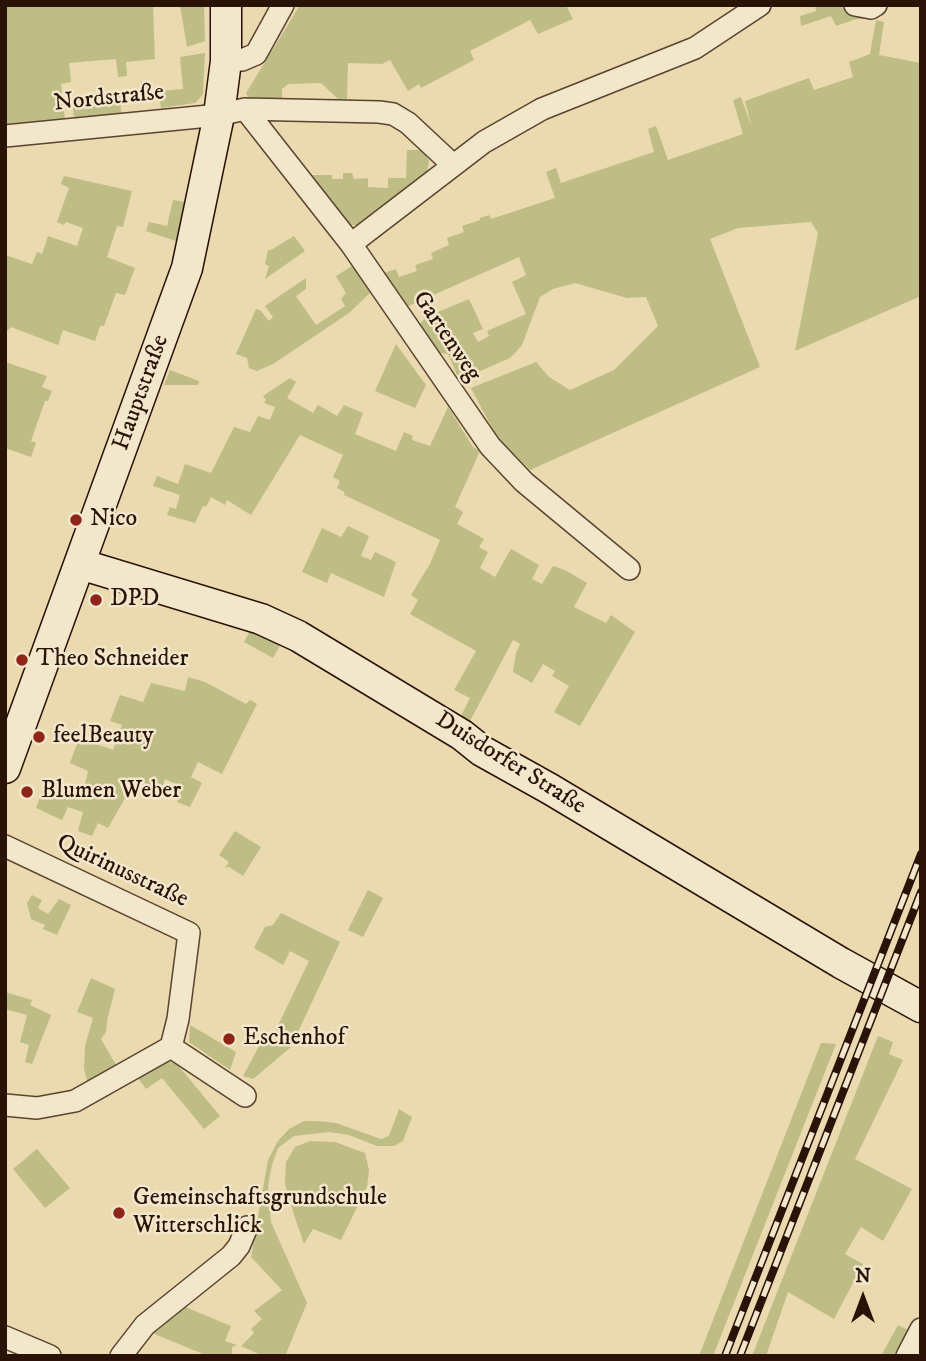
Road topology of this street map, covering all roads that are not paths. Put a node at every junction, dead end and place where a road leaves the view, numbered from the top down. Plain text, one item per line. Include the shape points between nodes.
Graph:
1 (226, 5) edge
2 (283, 5) edge
3 (760, 5) edge
4 (855, 5) edge
5 (876, 5) edge
6 (226, 61) junction
7 (232, 112) junction
8 (5, 136) edge
9 (453, 165) junction
10 (351, 244) junction
11 (80, 565) junction
12 (629, 569) dead end
13 (7, 760) edge
14 (5, 846) edge
15 (921, 1007) edge
16 (171, 1046) junction
17 (245, 1096) dead end
18 (5, 1105) edge
19 (247, 1227) dead end
20 (921, 1329) edge
21 (5, 1337) edge
22 (50, 1356) edge
23 (121, 1356) edge
24 (907, 1356) edge

1 - 6 street, Hauptstraße
2 - 6 street via 256,54
3 - 9 street via 695,48 542,109
4 - 5 street
6 - 7 street, Hauptstraße
7 - 8 street, Nordstraße
7 - 9 street, Nordstraße via 393,114
7 - 10 street, Gartenweg
7 - 11 street, Hauptstraße via 187,268
9 - 10 street
10 - 12 street, Gartenweg via 490,446 524,482
11 - 13 street, Hauptstraße
11 - 15 street, Duisdorfer Straße via 261,619 298,636 482,751
14 - 16 street, Quirinusstraße via 189,933
16 - 17 street
16 - 18 street via 75,1101 37,1108
19 - 23 street via 231,1256 145,1325
20 - 24 street
21 - 22 street

